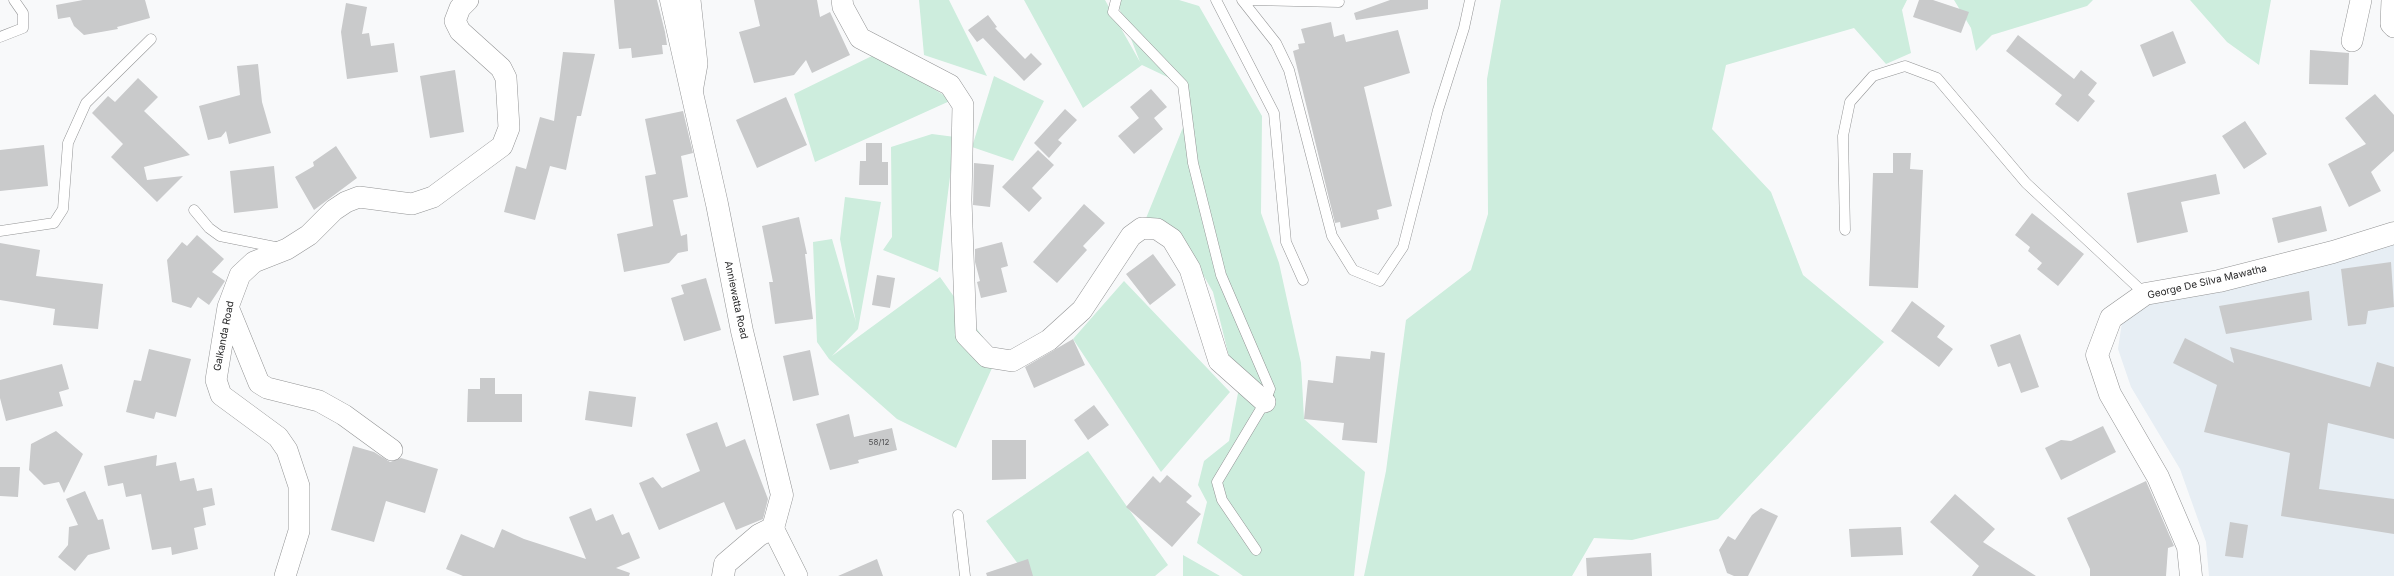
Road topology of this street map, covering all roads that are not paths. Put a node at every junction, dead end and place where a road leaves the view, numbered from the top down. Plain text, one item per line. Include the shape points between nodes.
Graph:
1 (14, 0) edge
2 (468, 0) edge
3 (671, 0) edge
4 (690, 0) edge
5 (842, 0) edge
6 (1116, 0) edge
7 (1216, 0) edge
8 (1242, 0) edge
9 (1252, 0) edge
10 (1470, 0) edge
11 (2361, 0) edge
12 (2392, 0) edge
13 (1339, 2) dead end
14 (2394, 27) edge
15 (0, 37) edge
16 (151, 39) dead end
17 (2352, 42) dead end
18 (692, 95) junction
19 (194, 210) dead end
20 (1845, 230) dead end
21 (0, 231) edge
22 (2394, 233) edge
23 (287, 249) junction
24 (1303, 280) dead end
25 (2145, 294) junction
26 (228, 307) junction
27 (1264, 402) junction
28 (392, 450) dead end
29 (958, 515) dead end
30 (773, 528) junction
31 (1256, 550) dead end
32 (285, 576) edge
33 (723, 576) edge
34 (797, 576) edge
35 (965, 576) edge
36 (2191, 576) edge

1 - 15 lane via 23,13 23,28
2 - 23 street, Galkanda Road via 460,8 455,21 460,31 502,68 506,78 509,128 502,146 433,197 412,204 359,197 346,202 334,210 309,235
3 - 18 street, Anniewatta Road
4 - 18 street via 697,64
5 - 27 street via 843,7 860,38 950,85 963,105 961,200 966,335 987,357 1012,362 1049,340 1082,310 1131,236 1142,228 1157,229 1172,239 1190,269 1219,361
6 - 27 lane via 1113,12 1183,85 1193,162 1220,275 1270,389
7 - 24 lane via 1274,113 1286,242
8 - 10 lane via 1276,43 1289,70 1332,236 1353,270 1380,281 1403,247 1438,110 1464,28
9 - 13 lane
11 - 17 street
12 - 14 street via 2391,24
16 - 21 lane via 86,102 68,143 63,209 54,223
18 - 30 street, Anniewatta Road via 742,330 782,495
19 - 23 lane via 208,228 220,236
20 - 25 lane via 1843,136 1850,102 1873,76 1905,66 1937,78 2026,183
22 - 25 street, George De Silva Mawatha via 2333,252 2234,277
23 - 26 street, Galkanda Road via 254,262 240,275
25 - 36 street, George De Silva Mawatha via 2111,318 2097,355 2110,394 2158,477 2188,547
26 - 28 street via 259,383 267,388 319,401 344,415
26 - 32 street, Galkanda Road via 216,380 221,395 278,437 287,450 299,486 299,532
27 - 31 lane via 1217,482 1222,500
29 - 35 lane
30 - 33 street via 759,535 725,564
30 - 34 street

